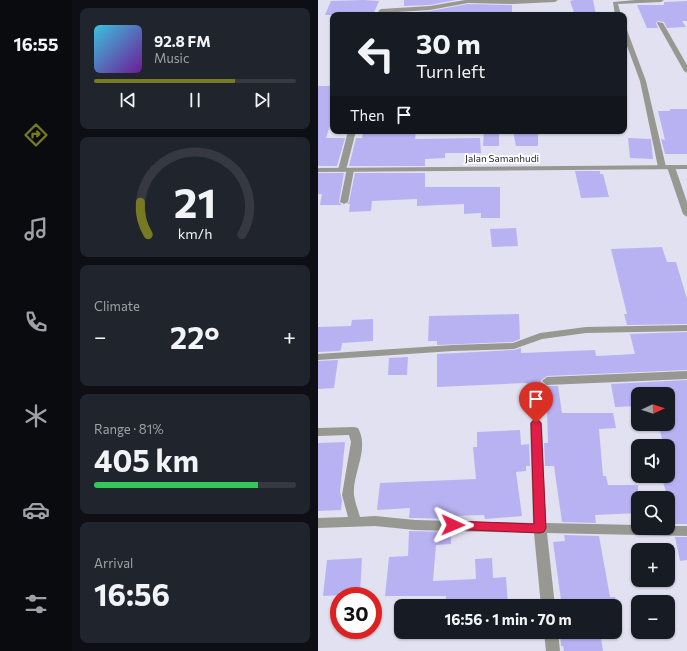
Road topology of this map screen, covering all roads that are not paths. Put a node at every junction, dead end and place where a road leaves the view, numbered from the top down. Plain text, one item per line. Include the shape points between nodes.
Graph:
1 (555, 0) edge
2 (661, 0) edge
3 (381, 10) edge
4 (617, 12) edge
5 (660, 23) dead end
6 (627, 38) edge
7 (687, 71) edge
8 (351, 134) edge
9 (662, 167) junction
10 (671, 167) junction
11 (687, 167) edge
12 (318, 170) edge
13 (342, 170) junction
14 (350, 170) junction
15 (344, 202) dead end
16 (687, 214) edge
17 (687, 328) edge
18 (318, 357) edge
19 (687, 375) edge
20 (547, 381) dead end
21 (536, 423) dead end
22 (318, 432) edge
23 (355, 520) junction
24 (318, 523) edge
25 (540, 528) junction
26 (687, 531) edge
27 (547, 599) edge
28 (552, 639) edge
29 (553, 651) edge

1 - 3 street via 468,0 430,8
2 - 4 street via 615,3
5 - 7 street
6 - 9 street via 643,81
8 - 13 street
9 - 10 street, Jalan Samanhudi
9 - 14 street, Jalan Samanhudi
10 - 11 street, Jalan Samanhudi
10 - 16 street
12 - 13 street, Jalan Samanhudi
13 - 14 street, Jalan Samanhudi
14 - 15 street
17 - 18 street via 586,330 540,336 514,346
19 - 20 street
21 - 25 street
22 - 23 street via 354,431 357,442 348,495
23 - 24 street
23 - 25 street via 415,525
25 - 26 street
25 - 27 street
28 - 29 street

